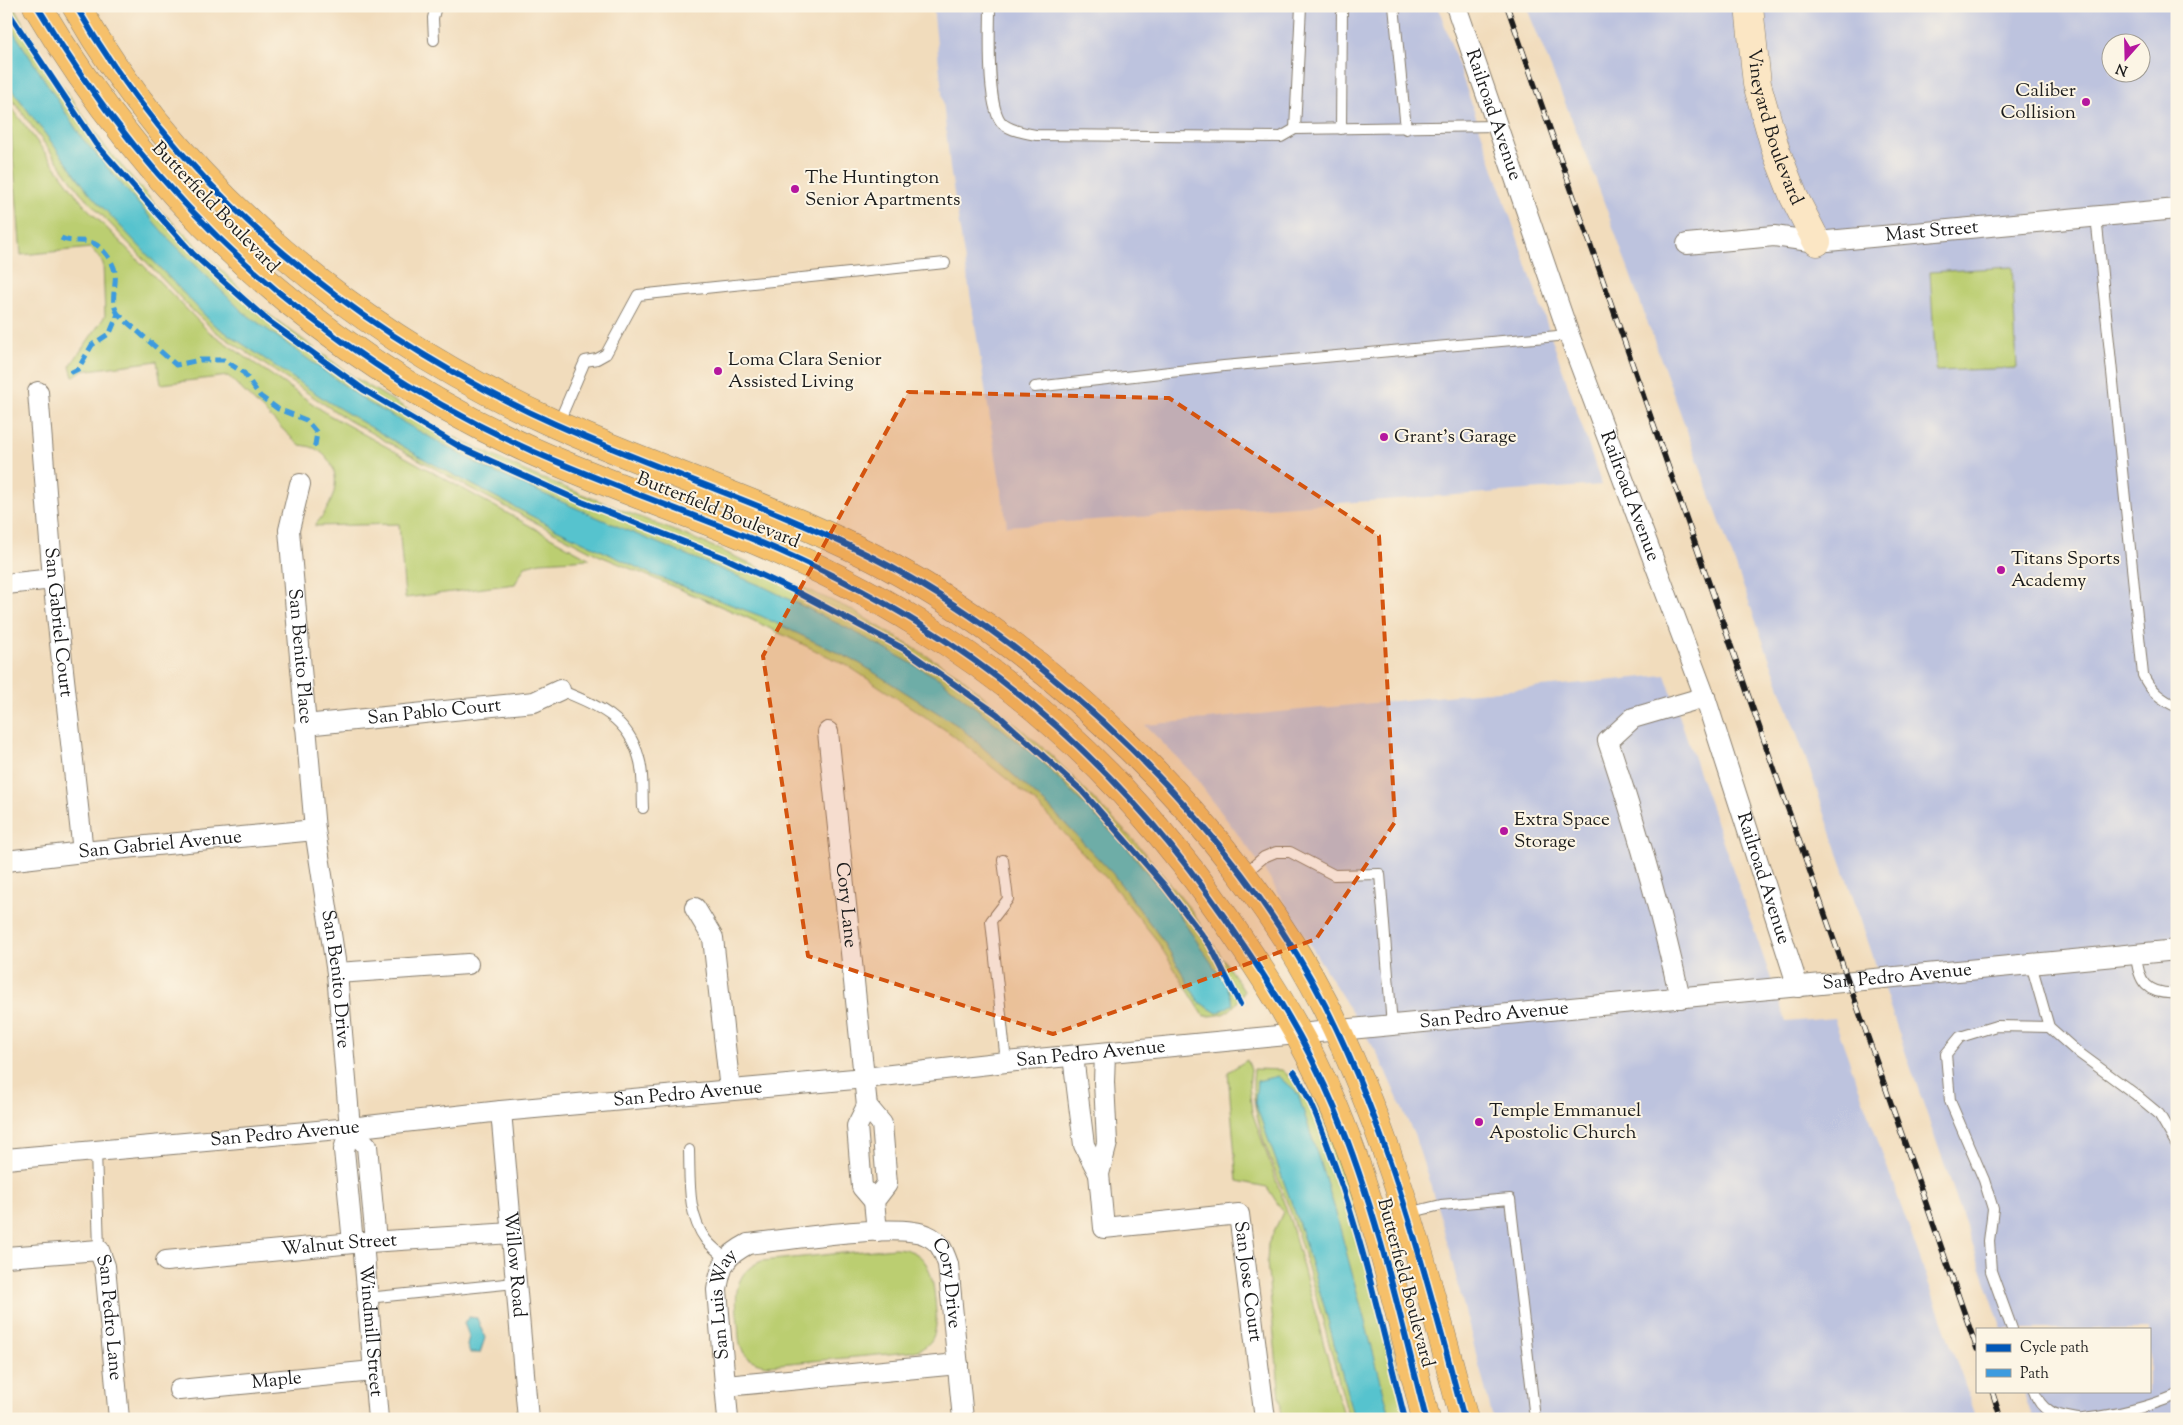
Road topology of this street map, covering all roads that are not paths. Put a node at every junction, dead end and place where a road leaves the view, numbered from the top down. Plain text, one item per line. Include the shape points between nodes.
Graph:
1 (37, 6) edge
2 (76, 6) edge
3 (436, 6) edge
4 (990, 6) edge
5 (1301, 6) edge
6 (1342, 6) edge
7 (1394, 6) edge
8 (1456, 6) edge
9 (1749, 6) edge
10 (434, 40) dead end
11 (1498, 126) junction
12 (1406, 128) junction
13 (1295, 129) junction
14 (1341, 129) junction
15 (2177, 209) edge
16 (2096, 216) junction
17 (1817, 242) junction
18 (1688, 244) dead end
19 (945, 263) dead end
20 (1570, 335) junction
21 (1035, 387) dead end
22 (38, 392) dead end
23 (558, 425) junction
24 (300, 484) dead end
25 (53, 579) junction
26 (6, 584) edge
27 (560, 690) joint
28 (1706, 697) junction
29 (2177, 707) edge
30 (305, 725) junction
31 (828, 732) dead end
32 (643, 808) dead end
33 (315, 830) junction
34 (83, 852) junction
35 (1003, 860) dead end
36 (6, 861) edge
37 (1242, 876) junction
38 (695, 908) dead end
39 (2177, 950) edge
40 (2136, 954) junction
41 (468, 964) dead end
42 (2031, 964) junction
43 (337, 972) junction
44 (1798, 987) junction
45 (2177, 993) edge
46 (1680, 998) junction
47 (1392, 1026) junction
48 (2049, 1027) junction
49 (1337, 1031) junction
50 (1299, 1035) junction
51 (1106, 1053) junction
52 (1073, 1056) junction
53 (1006, 1062) junction
54 (865, 1078) junction
55 (730, 1090) junction
56 (501, 1111) junction
57 (350, 1128) junction
58 (2177, 1145) edge
59 (96, 1150) junction
60 (689, 1150) dead end
61 (6, 1159) edge
62 (1099, 1174) junction
63 (1408, 1213) junction
64 (877, 1231) junction
65 (512, 1233) junction
66 (364, 1242) junction
67 (99, 1250) junction
68 (6, 1257) edge
69 (726, 1259) junction
70 (166, 1261) dead end
71 (515, 1283) junction
72 (367, 1298) junction
73 (2012, 1328) edge
74 (958, 1364) junction
75 (373, 1371) junction
76 (726, 1386) junction
77 (179, 1390) dead end
78 (2034, 1392) edge
79 (2177, 1395) edge
80 (119, 1419) edge
81 (378, 1419) edge
82 (528, 1419) edge
83 (728, 1419) edge
84 (963, 1419) edge
85 (1265, 1419) edge
86 (1426, 1419) edge
87 (1464, 1419) edge
88 (1535, 1419) edge
89 (2078, 1419) edge
90 (2083, 1419) edge

1 - 50 main road, Butterfield Boulevard via 95,97 174,194 266,283 364,359 477,425 528,449 739,534 863,591 982,666 1036,710 1123,791 1187,865 1258,966
2 - 23 main road, Butterfield Boulevard via 120,73 159,124 198,170 288,258 385,331 435,363
3 - 10 lane
4 - 13 lane via 992,97 995,113 1013,130 1036,135 1281,137
5 - 13 lane
6 - 14 lane
7 - 12 lane
8 - 11 street, Railroad Avenue
9 - 17 street, Vineyard Boulevard via 1757,84 1776,151
11 - 12 lane
11 - 20 street, Railroad Avenue
12 - 14 lane
13 - 14 lane
15 - 16 street, Mast Street
16 - 17 street, Mast Street
16 - 29 lane via 2143,675 2149,687
17 - 18 street, Mast Street via 1774,236
19 - 23 lane via 638,295 606,354 585,361
20 - 21 lane via 1224,366
20 - 28 street, Railroad Avenue
22 - 25 street, San Gabriel Court
23 - 37 main road, Butterfield Boulevard via 812,528 939,596 1062,686 1115,734 1209,833
24 - 30 street, San Benito Place via 288,530
25 - 26 street
25 - 34 street, San Gabriel Court
27 - 30 street, San Pablo Court via 534,702
27 - 32 lane via 595,705 626,728 640,758
28 - 44 street, Railroad Avenue
28 - 46 street via 1633,718 1608,741 1657,902
30 - 33 street, San Benito Place
31 - 54 street, Cory Lane
33 - 34 street, San Gabriel Avenue
33 - 43 street, San Benito Drive
34 - 36 street, San Gabriel Avenue
35 - 53 lane via 1008,899 992,922
37 - 47 lane via 1264,857 1276,852 1290,852 1334,875 1380,874
37 - 49 main road, Butterfield Boulevard via 1301,962
38 - 55 street via 713,938
39 - 40 street, San Pedro Avenue
40 - 42 street, San Pedro Avenue
40 - 45 lane via 2137,972 2144,984 2156,992
41 - 43 street
42 - 44 street, San Pedro Avenue
42 - 48 lane
43 - 57 street, San Benito Drive
44 - 46 street, San Pedro Avenue
46 - 47 street, San Pedro Avenue
47 - 49 street, San Pedro Avenue
48 - 58 lane via 2159,1114
48 - 73 lane via 1996,1026 1960,1037 1946,1054 1950,1101 1993,1209 1989,1241 1991,1271
49 - 50 street, San Pedro Avenue
49 - 63 main road, Butterfield Boulevard via 1374,1118
50 - 51 street, San Pedro Avenue
50 - 86 main road, Butterfield Boulevard via 1318,1070 1358,1168
51 - 52 street, San Pedro Avenue
51 - 62 street, San Jose Court via 1107,1144
52 - 53 street, San Pedro Avenue
52 - 62 street, San Jose Court via 1084,1145
53 - 54 street, San Pedro Avenue
54 - 55 street, San Pedro Avenue
54 - 64 street via 867,1106 882,1124 887,1184 874,1201
55 - 56 street, San Pedro Avenue
56 - 57 street, San Pedro Avenue
56 - 65 street, Willow Road
57 - 59 street, San Pedro Avenue
57 - 66 street, Windmill Street via 344,1150
59 - 61 street, San Pedro Avenue
59 - 67 lane
60 - 69 lane via 692,1206 696,1220 706,1240
62 - 85 street, San Jose Court via 1104,1228 1239,1214
63 - 87 main road, Butterfield Boulevard
63 - 88 lane via 1442,1205 1510,1199
64 - 69 street, San Luis Way via 748,1244
64 - 74 street, Cory Drive via 914,1231 942,1245 948,1264
65 - 66 street, Walnut Street
65 - 71 street, Willow Road
66 - 70 street, Walnut Street
66 - 72 street, Windmill Street
67 - 68 street, San Pedro Lane
67 - 80 street, San Pedro Lane via 104,1266
69 - 76 street, San Luis Way via 717,1290
71 - 72 lane
71 - 82 street, Willow Road
72 - 75 street, Windmill Street
74 - 76 street, San Luis Way
74 - 84 street, Cory Drive
75 - 77 street, Maple
75 - 81 street, Windmill Street
76 - 83 street, San Luis Way
78 - 89 lane via 2037,1401 2052,1414
79 - 90 lane via 2152,1406

